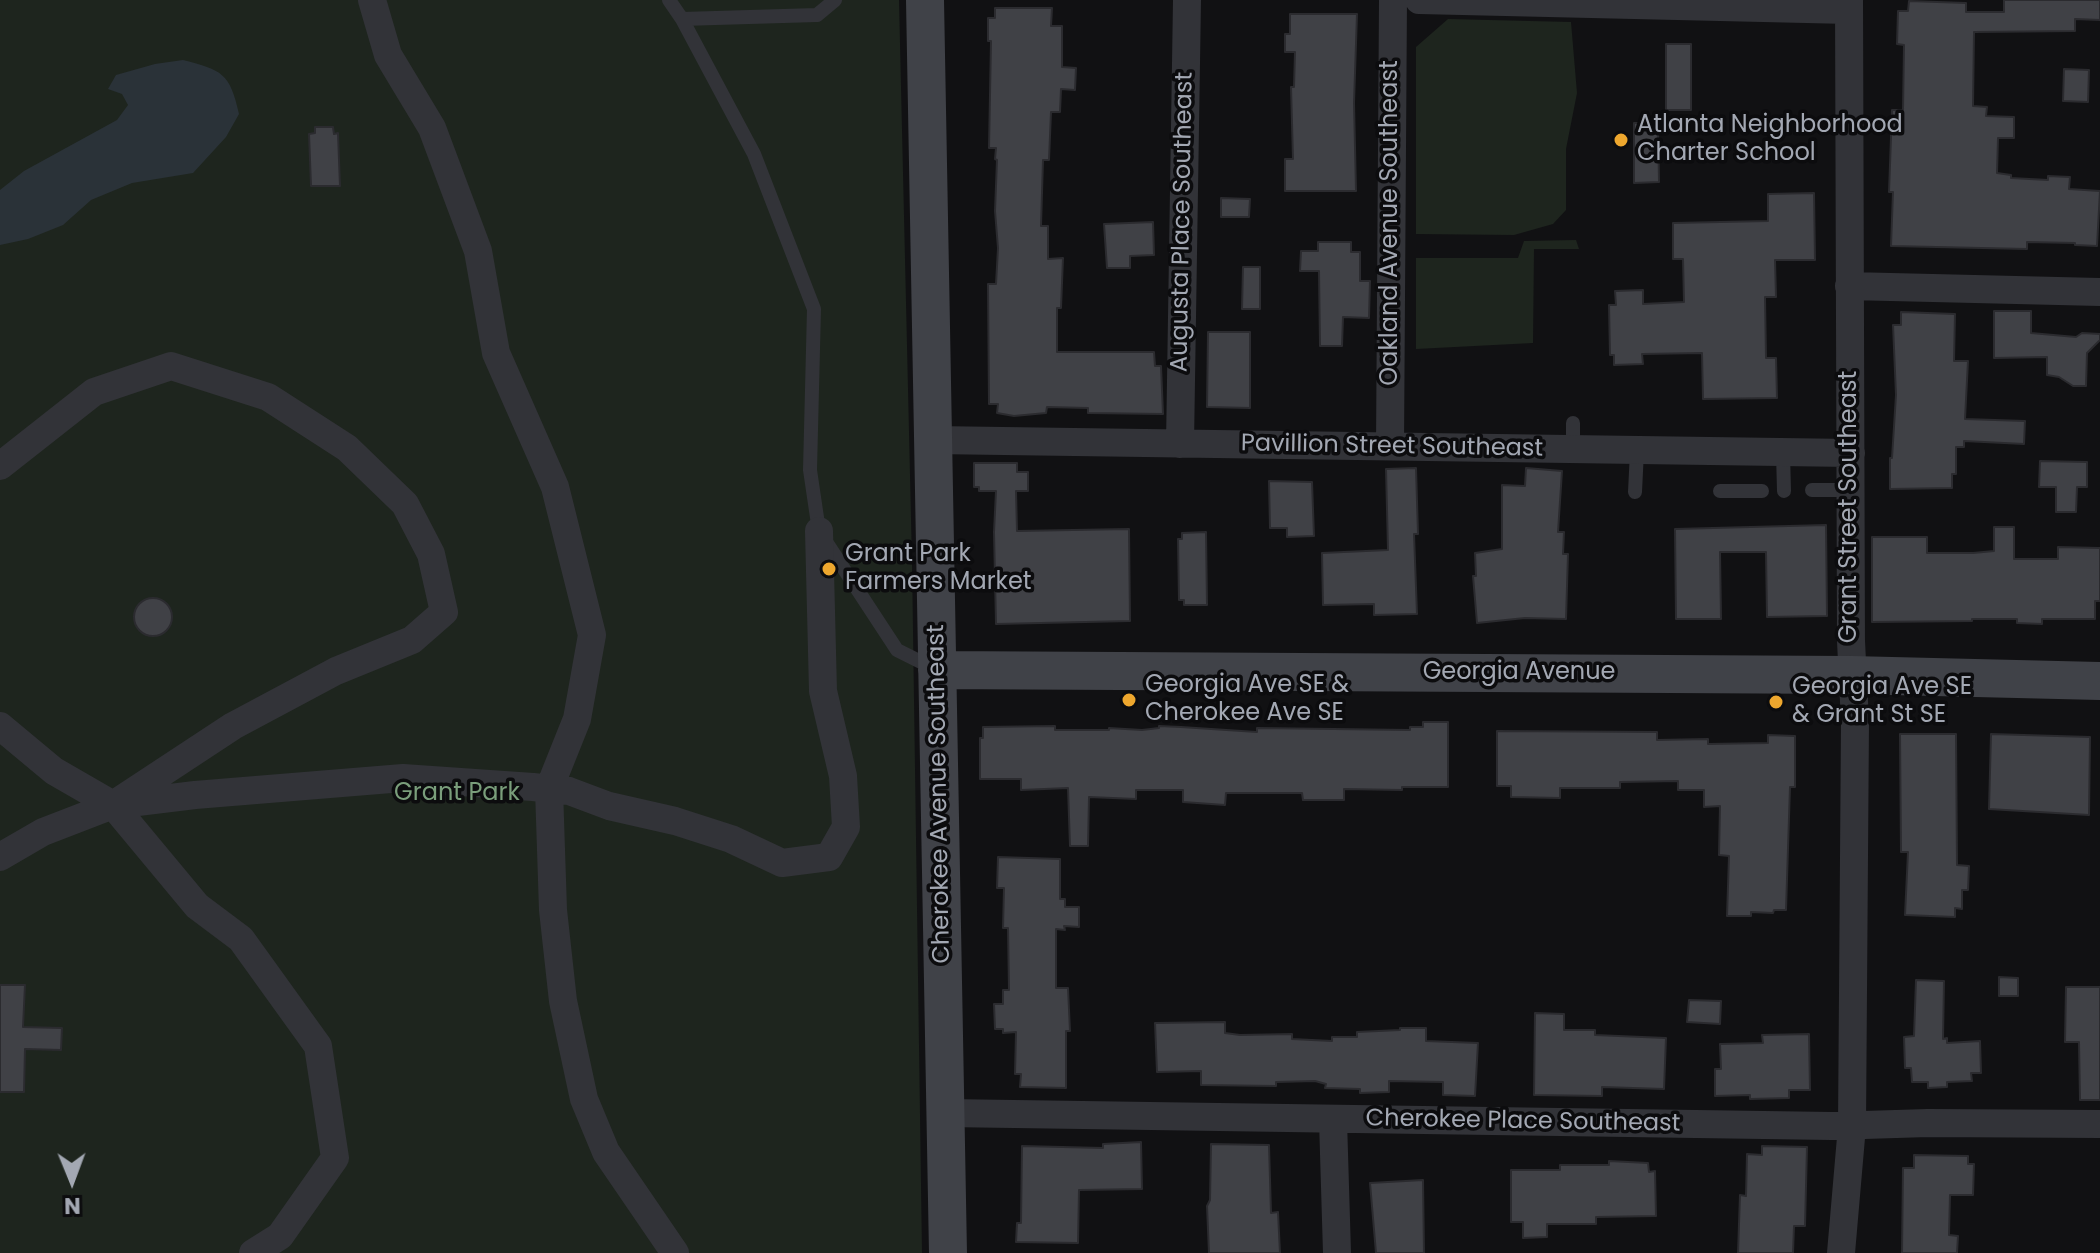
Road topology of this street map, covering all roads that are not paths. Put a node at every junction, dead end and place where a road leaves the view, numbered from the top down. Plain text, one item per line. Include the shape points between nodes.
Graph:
1 (372, 0) edge
2 (669, 0) edge
3 (835, 0) edge
4 (925, 0) edge
5 (1187, 0) edge
6 (1393, 0) edge
7 (1419, 0) edge
8 (1849, 5) edge
9 (682, 19) junction
10 (1849, 286) junction
11 (2100, 292) edge
12 (933, 440) junction
13 (1180, 444) junction
14 (1390, 446) junction
15 (1637, 451) junction
16 (1783, 453) junction
17 (1851, 453) junction
18 (0, 466) edge
19 (1812, 490) dead end
20 (1851, 490) junction
21 (1720, 491) dead end
22 (1762, 491) dead end
23 (1784, 491) dead end
24 (1635, 492) dead end
25 (819, 531) junction
26 (937, 670) junction
27 (1851, 675) junction
28 (2100, 681) edge
29 (0, 726) edge
30 (549, 789) junction
31 (113, 805) junction
32 (0, 857) edge
33 (946, 1113) junction
34 (1333, 1120) junction
35 (2100, 1124) edge
36 (1852, 1126) junction
37 (253, 1253) edge
38 (675, 1253) edge
39 (948, 1253) edge
40 (1337, 1253) edge
41 (1841, 1253) edge

1 - 30 street via 388,55 432,128 478,251 496,353 555,487 592,635 577,719
2 - 9 lane
3 - 9 lane via 817,15
4 - 12 street, Cherokee Avenue Southeast
5 - 13 street, Augusta Place Southeast
6 - 14 street, Oakland Avenue Southeast
7 - 8 street
8 - 10 street, Grant Street Southeast
9 - 25 lane via 754,154 814,309 810,470
10 - 11 street
10 - 17 street, Grant Street Southeast
12 - 13 street, Pavillion Street Southeast
12 - 26 street, Cherokee Avenue Southeast
13 - 14 street, Pavillion Street Southeast
14 - 15 street, Pavillion Street Southeast via 1573,436
15 - 16 street, Pavillion Street Southeast
15 - 24 lane
16 - 17 street, Pavillion Street Southeast
16 - 23 lane
17 - 20 street, Grant Street Southeast
18 - 31 street via 94,392 171,366 268,397 347,448 405,504 431,554 444,612 412,640 336,671 233,726
19 - 20 lane
20 - 27 street, Grant Street Southeast
21 - 22 lane
25 - 26 lane via 897,650
25 - 30 street via 823,691 843,776 846,827 829,857 782,863 675,821
26 - 27 street, Georgia Avenue
26 - 33 street, Cherokee Avenue Southeast
27 - 28 street, Georgia Avenue
27 - 36 street, Grant Street Southeast
29 - 31 street via 54,771
30 - 31 street via 403,778
30 - 38 street via 563,1001 584,1099 606,1152
31 - 32 street via 43,832
31 - 37 street via 197,906 241,939 318,1046 335,1158 280,1236
33 - 34 street, Cherokee Place Southeast
33 - 39 street, Cherokee Avenue Southeast
34 - 36 street, Cherokee Place Southeast
34 - 40 street
35 - 36 street, Cherokee Place Southeast
36 - 41 street, Grant Street Southeast

